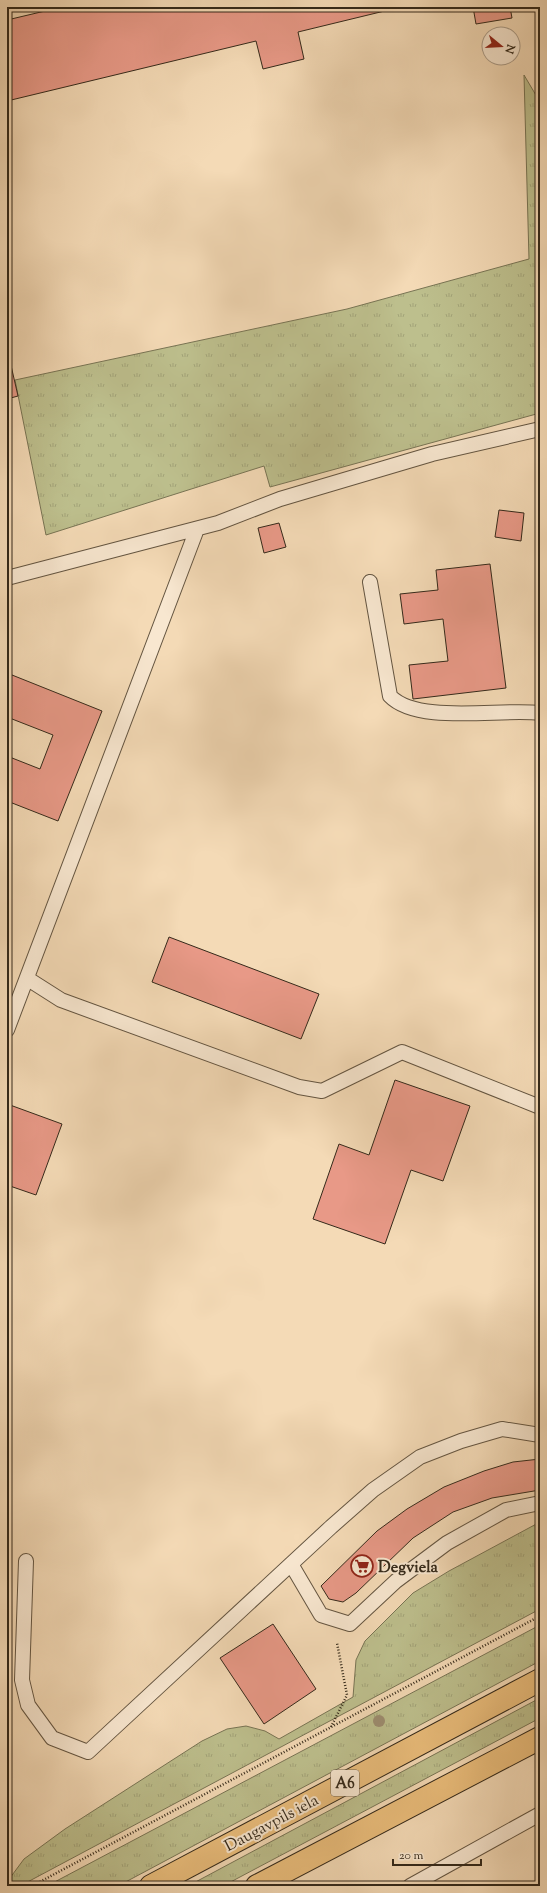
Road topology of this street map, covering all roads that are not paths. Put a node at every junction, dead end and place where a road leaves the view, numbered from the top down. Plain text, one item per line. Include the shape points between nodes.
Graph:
1 (540, 429) edge
2 (197, 529) junction
3 (7, 578) edge
4 (370, 582) dead end
5 (540, 713) edge
6 (28, 979) junction
7 (7, 1030) edge
8 (540, 1107) edge
9 (540, 1435) edge
10 (540, 1504) edge
11 (26, 1561) dead end
12 (291, 1564) junction
13 (540, 1680) edge
14 (540, 1738) edge
15 (540, 1814) edge
16 (151, 1886) edge
17 (257, 1886) edge
18 (410, 1886) edge

1 - 2 lane via 432,454 280,499
2 - 3 lane
2 - 6 lane
4 - 5 lane via 390,696 397,704 449,714
6 - 7 lane
6 - 8 lane via 61,1000 299,1087 322,1091 402,1052
9 - 12 lane via 502,1429 420,1456 373,1490
10 - 12 lane via 506,1510 447,1543 396,1581 350,1624 321,1615
11 - 12 lane via 22,1680 28,1705 52,1738 88,1752
13 - 16 highway, Daugavpils iela / A6
14 - 17 highway
15 - 18 lane

